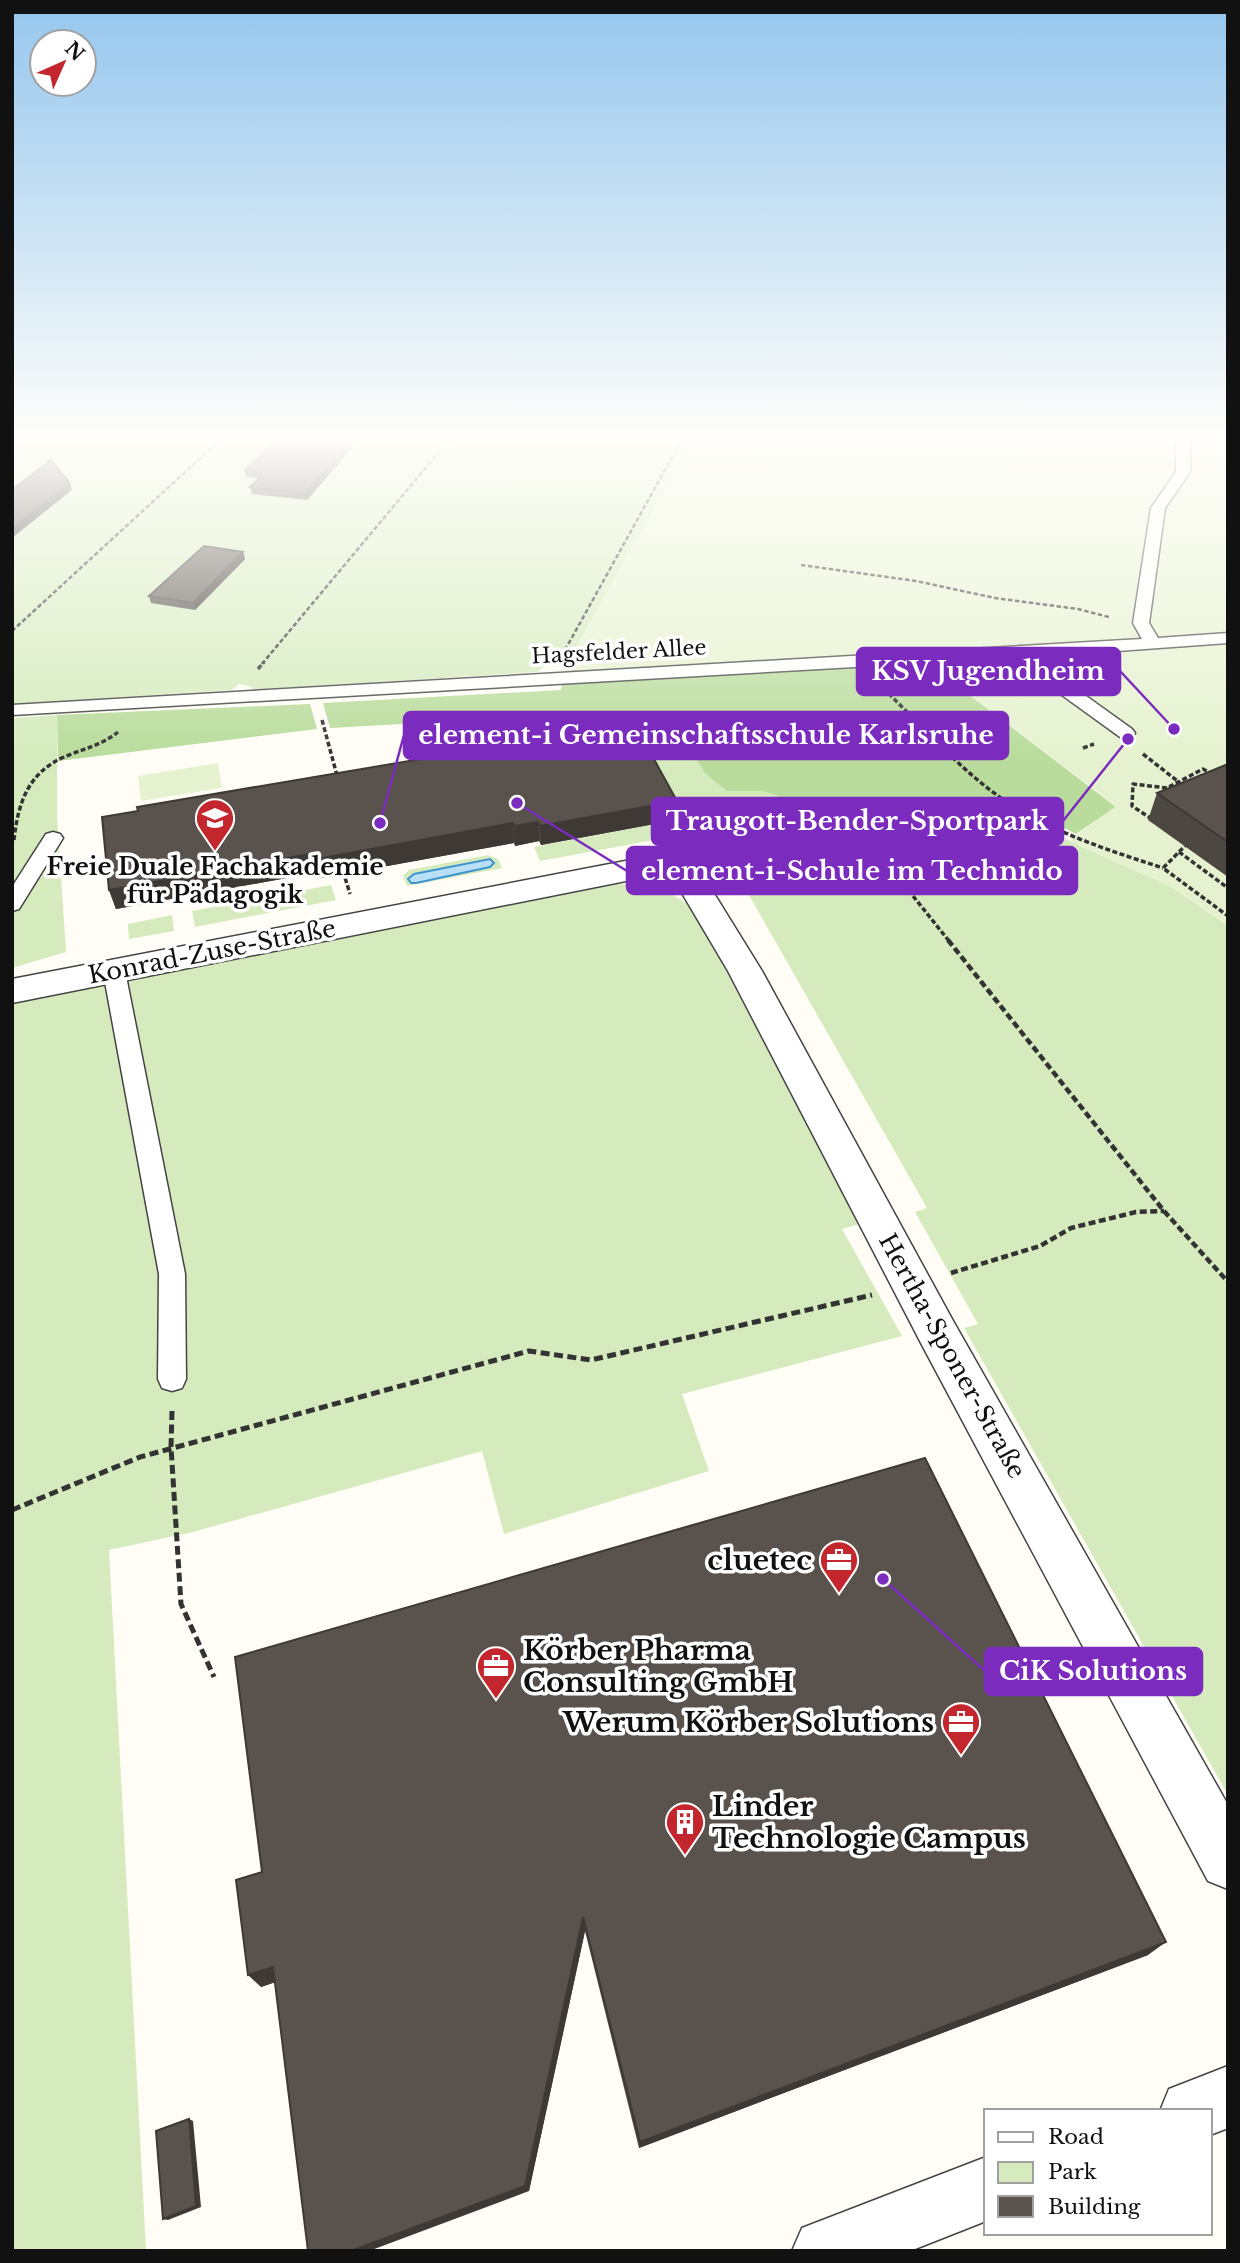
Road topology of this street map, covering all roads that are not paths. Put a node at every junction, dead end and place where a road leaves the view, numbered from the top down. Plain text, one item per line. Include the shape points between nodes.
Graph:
1 (1152, 547) edge
2 (1228, 638) edge
3 (1153, 643) junction
4 (1037, 652) junction
5 (12, 710) edge
6 (1126, 733) road end
7 (53, 838) dead end
8 (660, 869) joint
9 (12, 904) edge
10 (114, 971) junction
11 (12, 990) edge
12 (172, 1378) dead end
13 (1228, 1861) edge
14 (1228, 2097) edge
15 (1196, 2109) edge
16 (984, 2190) edge
17 (825, 2251) edge

1 - 3 lane via 1141,623
2 - 3 lane, Hagsfelder Allee
3 - 4 lane, Hagsfelder Allee
4 - 5 lane, Hagsfelder Allee
4 - 6 lane via 1054,681
7 - 9 lane
8 - 10 street, Konrad-Zuse-Straße via 646,867
8 - 13 street, Hertha-Sponer-Straße via 691,881 705,900
10 - 11 street, Konrad-Zuse-Straße
10 - 12 lane via 172,1274
14 - 15 street
16 - 17 street

